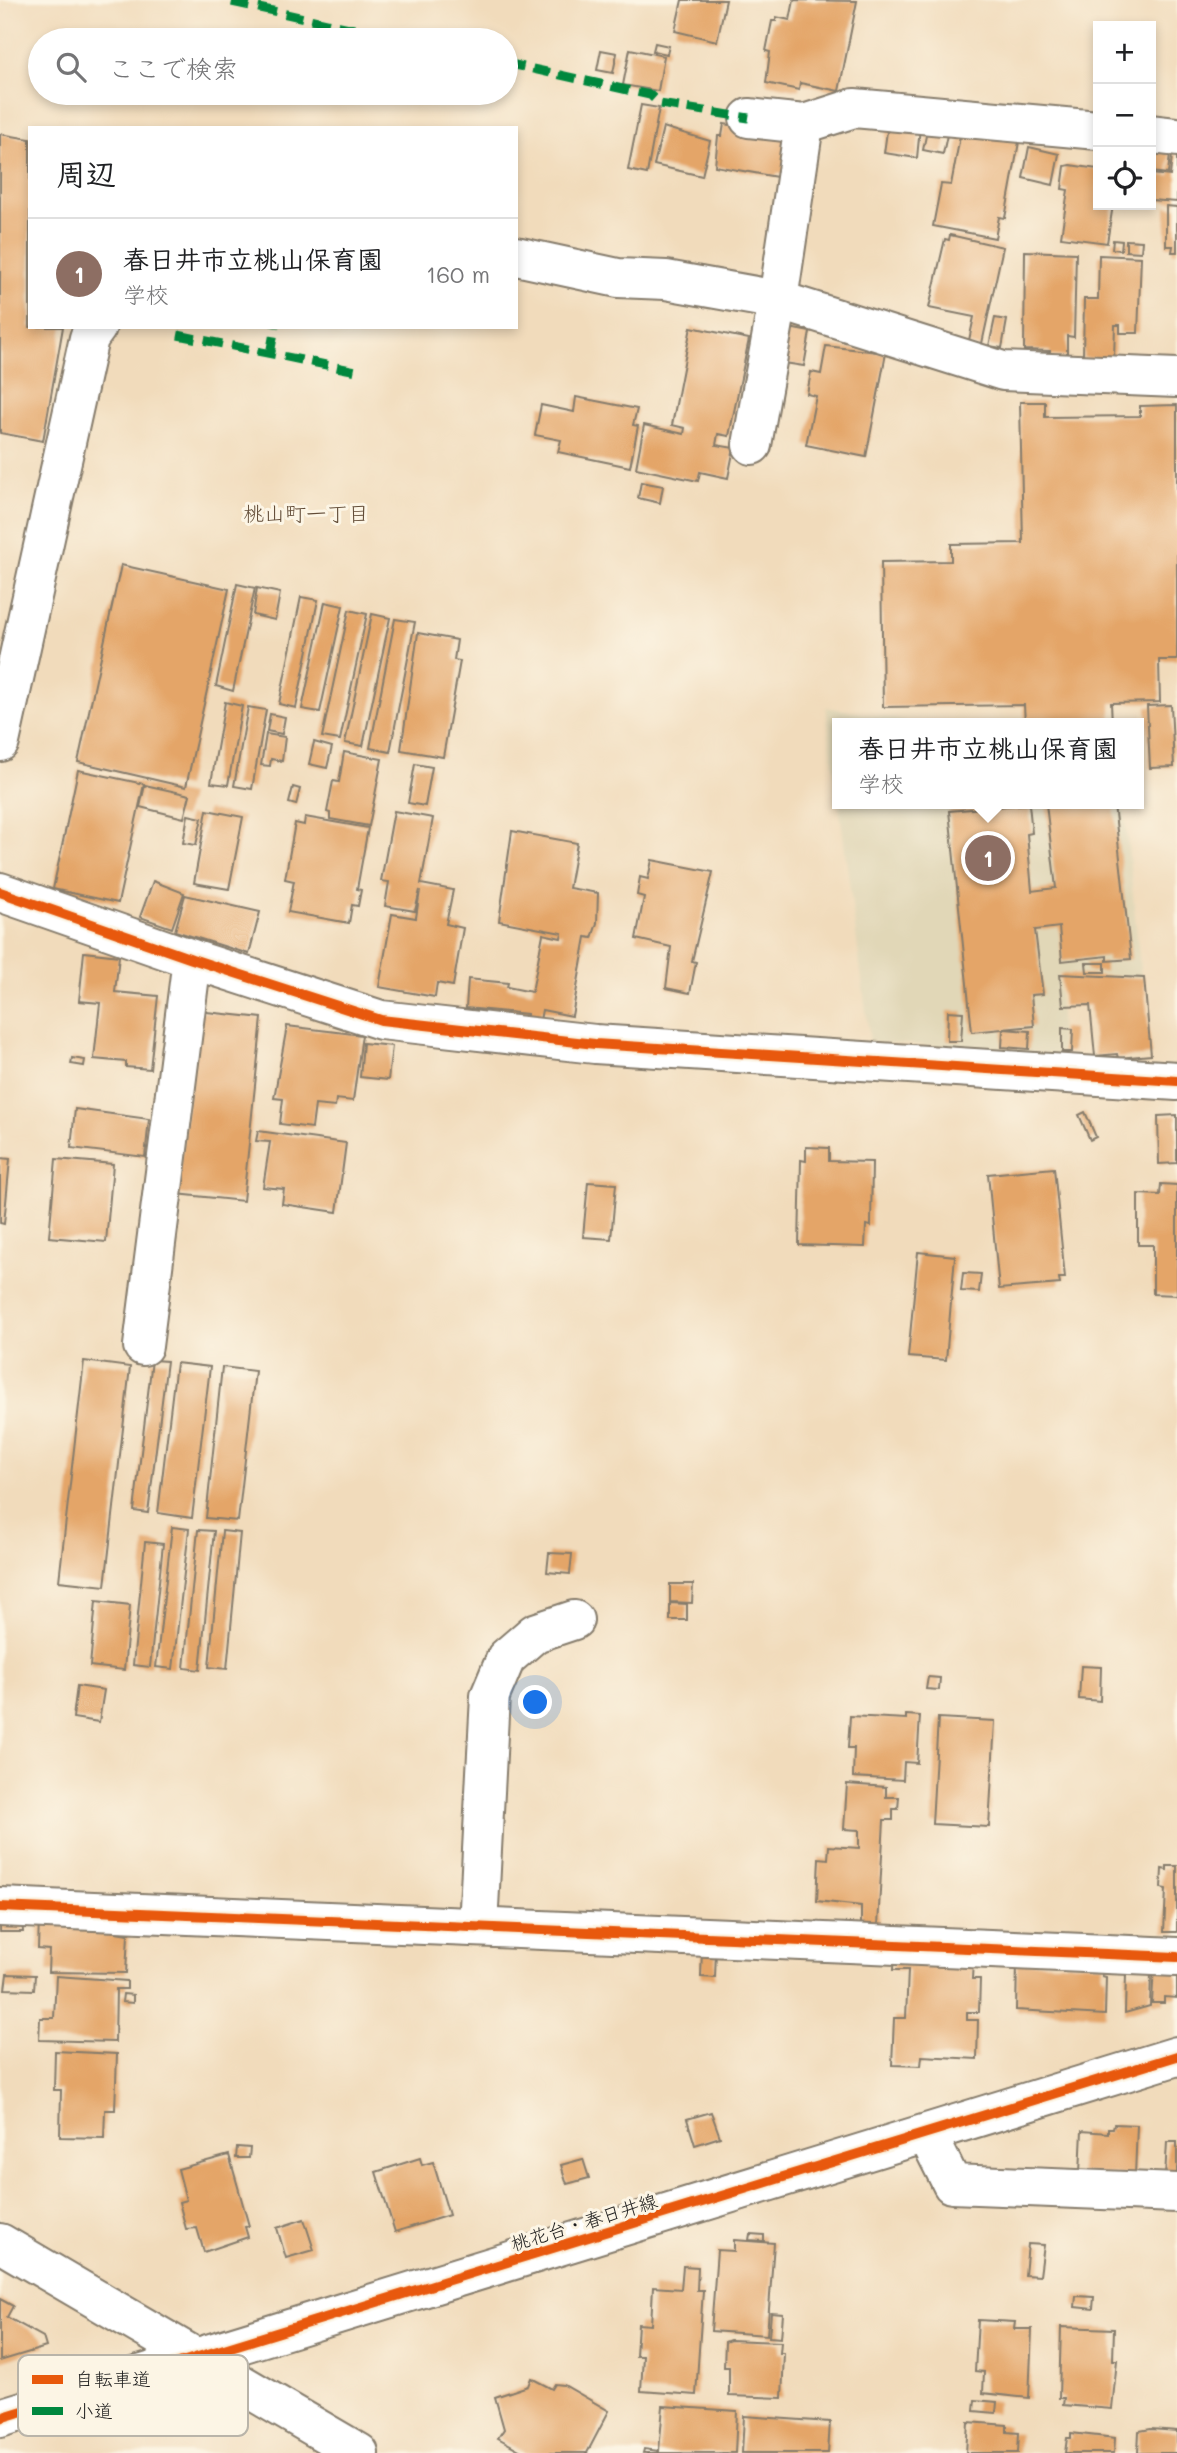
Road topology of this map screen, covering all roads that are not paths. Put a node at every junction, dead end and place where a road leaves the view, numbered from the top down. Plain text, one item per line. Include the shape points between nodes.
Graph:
1 (749, 118) dead end
2 (804, 124) junction
3 (1093, 130) edge
4 (1156, 135) edge
5 (1177, 137) edge
6 (518, 256) edge
7 (778, 300) junction
8 (96, 329) edge
9 (1177, 378) edge
10 (752, 445) dead end
11 (0, 742) edge
12 (0, 892) edge
13 (192, 960) junction
14 (1177, 1081) edge
15 (143, 1346) dead end
16 (574, 1620) dead end
17 (0, 1907) edge
18 (478, 1927) junction
19 (1177, 1957) edge
20 (1177, 2056) edge
21 (927, 2134) junction
22 (1177, 2193) edge
23 (0, 2243) edge
24 (190, 2355) edge
25 (210, 2355) edge
26 (248, 2389) edge
27 (18, 2413) edge
28 (0, 2418) edge
29 (359, 2453) edge

1 - 2 street
2 - 3 street via 855,108
2 - 7 street
4 - 5 street
6 - 7 street via 618,278 666,280
7 - 9 street via 1003,371
7 - 10 street
8 - 11 street via 89,338
12 - 13 street
13 - 14 street via 381,1020 595,1044
13 - 15 street
16 - 18 street via 535,1633 506,1658 490,1696
17 - 18 street
18 - 19 street
20 - 21 street, 桃花台・春日井線
21 - 22 street via 952,2184
21 - 25 street, 桃花台・春日井線
23 - 24 street
26 - 29 street
27 - 28 street, 桃花台・春日井線

